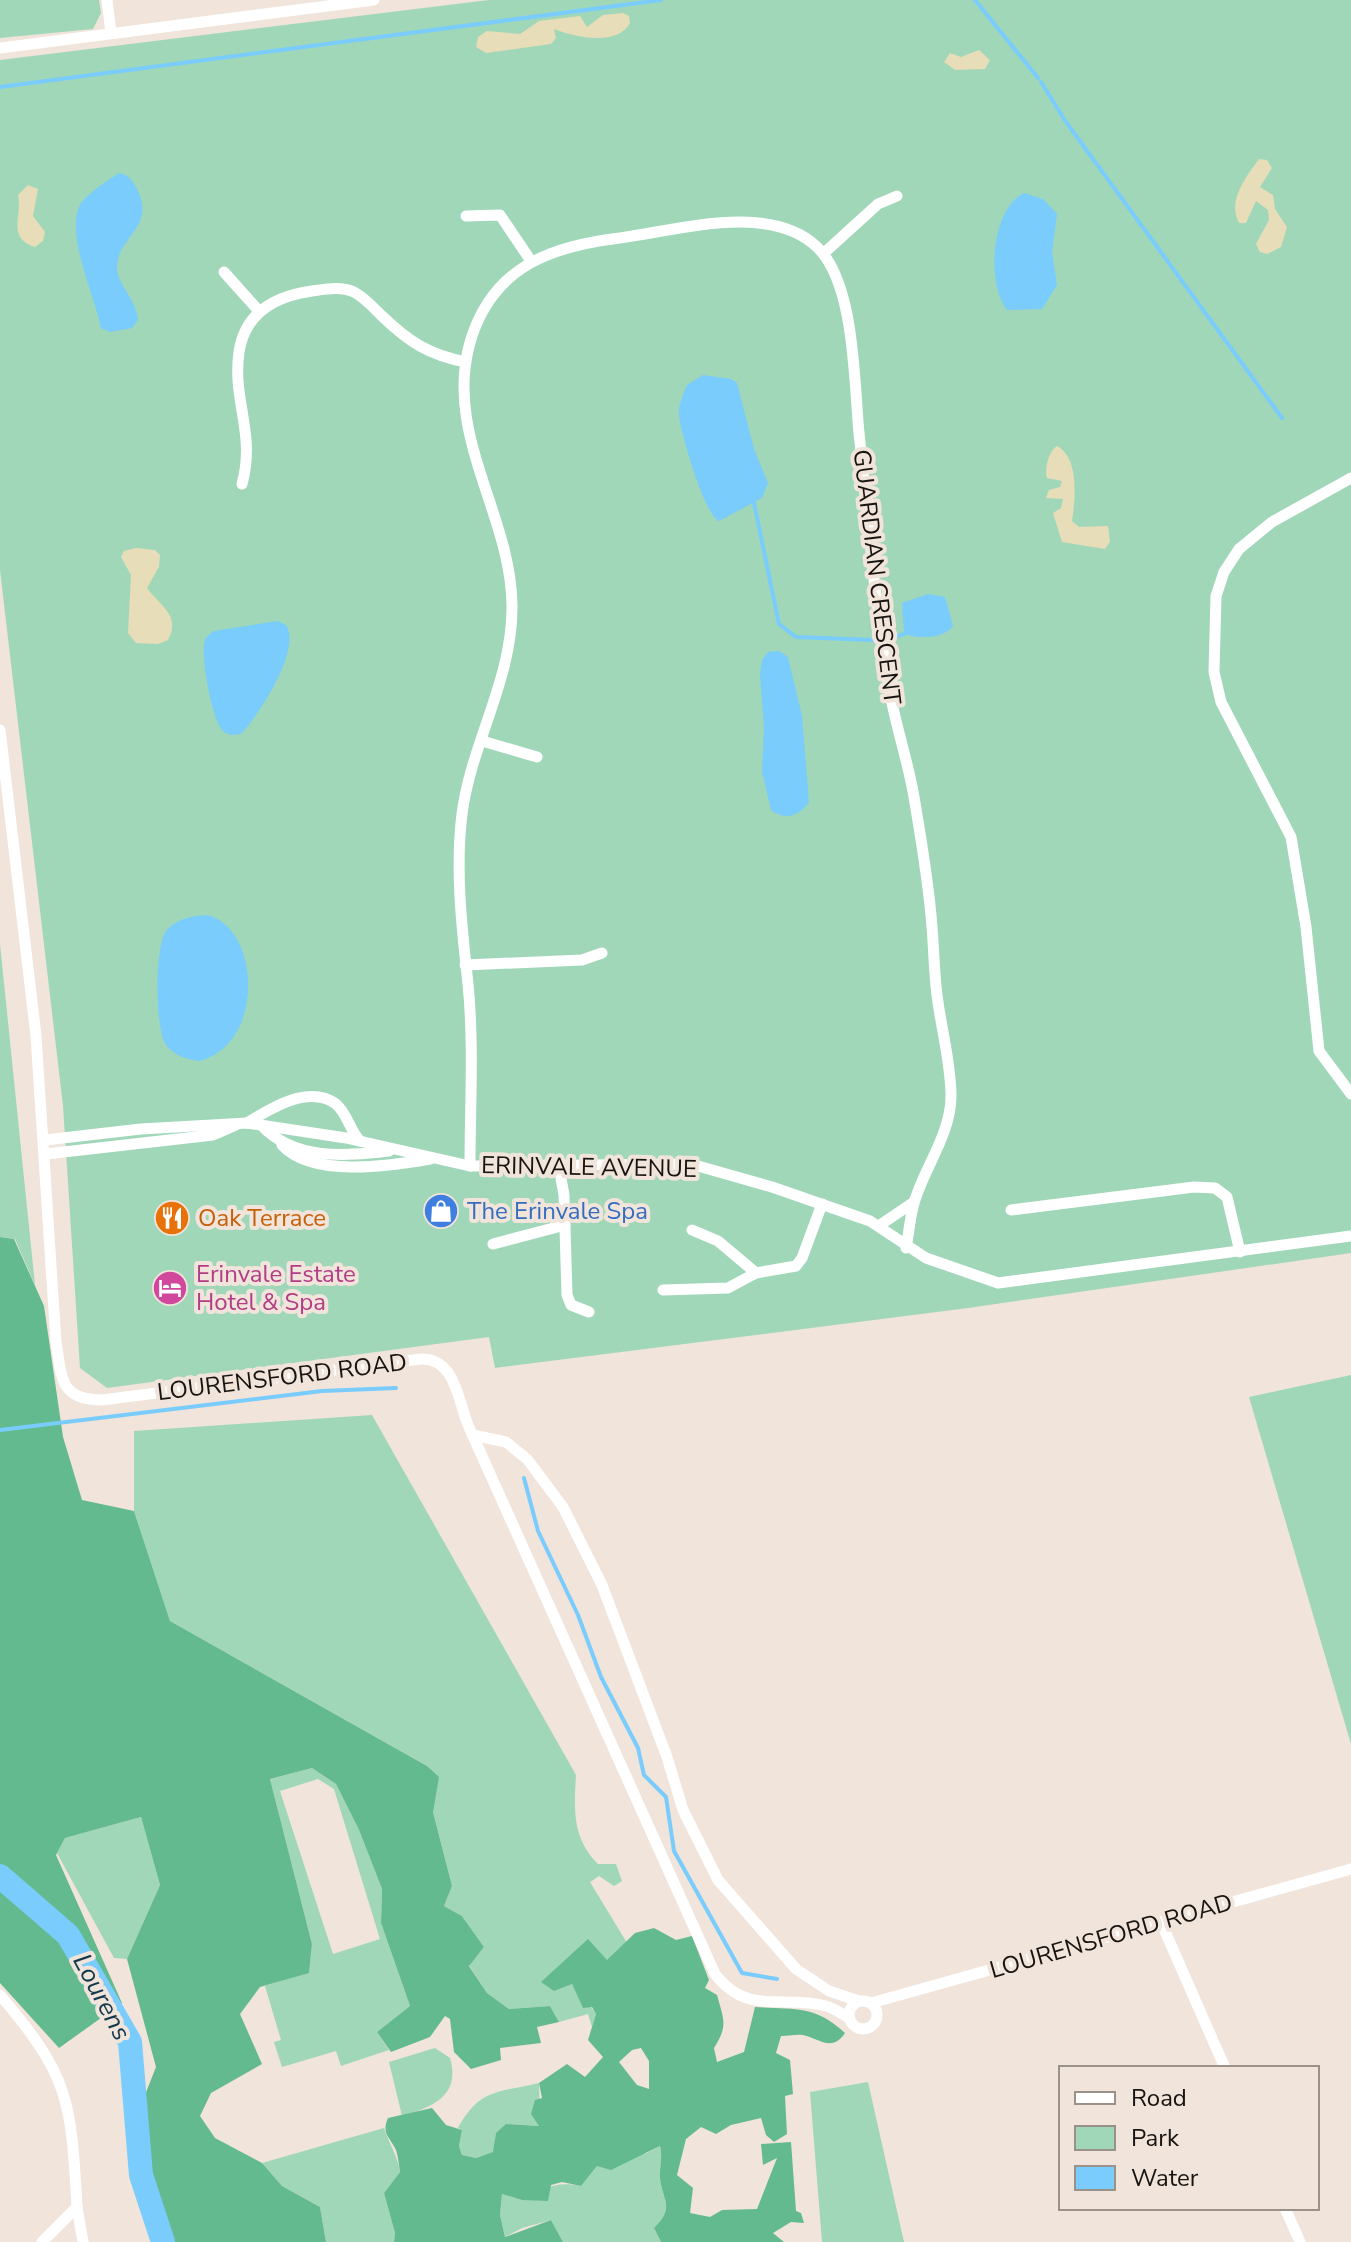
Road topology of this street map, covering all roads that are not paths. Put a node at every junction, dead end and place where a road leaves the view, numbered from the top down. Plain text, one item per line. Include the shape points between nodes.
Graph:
1 (107, 0) edge
2 (374, 0) edge
3 (111, 33) junction
4 (0, 48) edge
5 (897, 196) dead end
6 (466, 216) dead end
7 (824, 253) junction
8 (531, 261) junction
9 (224, 272) dead end
10 (259, 311) junction
11 (466, 362) junction
12 (1351, 478) edge
13 (242, 484) dead end
14 (0, 730) edge
15 (482, 741) junction
16 (537, 757) dead end
17 (602, 953) dead end
18 (465, 965) junction
19 (1351, 1094) edge
20 (241, 1124) junction
21 (261, 1125) junction
22 (45, 1140) junction
23 (361, 1142) junction
24 (282, 1145) junction
25 (398, 1150) junction
26 (46, 1154) junction
27 (435, 1158) junction
28 (470, 1166) junction
29 (559, 1167) junction
30 (914, 1202) junction
31 (822, 1204) junction
32 (1011, 1210) dead end
33 (565, 1225) junction
34 (880, 1225) junction
35 (692, 1230) dead end
36 (1351, 1236) edge
37 (493, 1244) dead end
38 (906, 1248) junction
39 (1240, 1252) junction
40 (756, 1273) junction
41 (663, 1290) dead end
42 (589, 1312) dead end
43 (473, 1435) junction
44 (1351, 1869) edge
45 (1161, 1922) junction
46 (0, 1995) edge
47 (865, 2002) junction
48 (849, 2018) junction
49 (1224, 2066) edge
50 (77, 2207) junction
51 (1286, 2210) edge
52 (42, 2242) edge
53 (83, 2242) edge
54 (1300, 2242) edge

1 - 3 street
2 - 3 street
3 - 4 street
5 - 7 street via 878,204
6 - 8 street via 500,215
7 - 8 street via 797,232 755,221 576,243
7 - 30 street, GUARDIAN CRESCENT via 839,281 845,313 880,625 917,817 950,1089 948,1117
8 - 11 street via 489,301
9 - 10 street
10 - 11 street via 286,295 347,290 361,296 420,350
10 - 13 street via 248,324 239,352 237,374 249,458
11 - 15 street via 475,461 502,542 512,596 509,642
12 - 19 street via 1272,522 1239,549 1216,596 1214,647 1221,702 1278,806 1294,848 1319,1051
14 - 22 street, LOURENSFORD ROAD
15 - 16 street
15 - 18 street via 462,815
17 - 18 street via 582,960
18 - 28 street
20 - 21 street, ERINVALE AVENUE
20 - 22 street, ERINVALE AVENUE
20 - 23 street via 288,1101 325,1100 338,1106
20 - 26 street, ERINVALE AVENUE via 213,1135
21 - 23 street, ERINVALE AVENUE
21 - 24 street
22 - 26 street, LOURENSFORD ROAD
23 - 25 street, ERINVALE AVENUE
24 - 25 street via 322,1154
24 - 27 street via 300,1158 348,1167
25 - 27 street, ERINVALE AVENUE
26 - 43 street, LOURENSFORD ROAD via 56,1342 64,1383 76,1397 102,1400 432,1359 446,1367
27 - 28 street, ERINVALE AVENUE
28 - 29 street, ERINVALE AVENUE
29 - 31 street, ERINVALE AVENUE via 691,1164
29 - 33 street
30 - 34 street
30 - 38 street, GUARDIAN CRESCENT
31 - 34 street, ERINVALE AVENUE
31 - 40 street via 799,1263
32 - 39 street via 1215,1188 1227,1197
33 - 37 street
33 - 42 street via 567,1295 571,1305
34 - 38 street, ERINVALE AVENUE
35 - 40 street via 718,1241
36 - 39 street, ERINVALE AVENUE
38 - 39 street, ERINVALE AVENUE via 998,1283
40 - 41 street via 728,1288
43 - 47 street via 506,1442 527,1459 563,1507 602,1585 683,1810 718,1880 796,1969 829,1991
43 - 48 street, LOURENSFORD ROAD via 715,1974 736,1996 827,2006
44 - 45 street, LOURENSFORD ROAD
45 - 47 street, LOURENSFORD ROAD
45 - 49 street
46 - 50 street via 59,2075 69,2105
47 - 48 street via 849,2011
47 - 48 street via 877,2018 869,2028 857,2028
50 - 52 street
50 - 53 street
51 - 54 street

